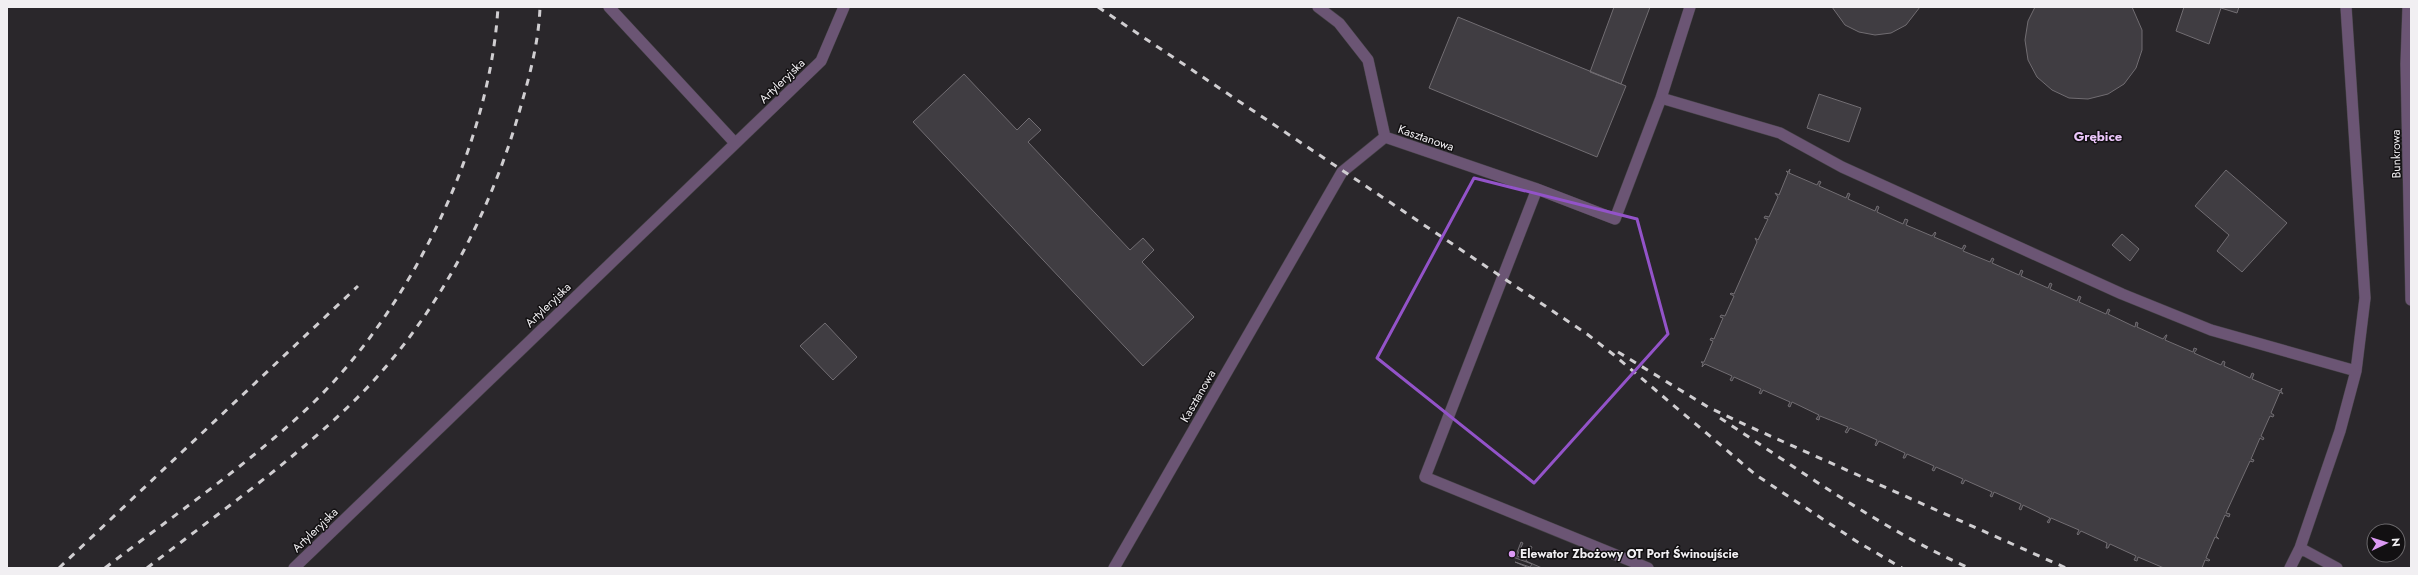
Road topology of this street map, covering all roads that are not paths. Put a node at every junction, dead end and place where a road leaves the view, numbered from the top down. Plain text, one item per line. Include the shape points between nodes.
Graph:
1 (609, 7) edge
2 (844, 7) edge
3 (1318, 7) edge
4 (1690, 7) edge
5 (2346, 7) edge
6 (2408, 7) edge
7 (1661, 98) junction
8 (1384, 138) junction
9 (735, 143) junction
10 (1537, 189) junction
11 (2411, 300) edge
12 (2356, 371) junction
13 (2300, 548) junction
14 (294, 568) edge
15 (1114, 568) edge
16 (1648, 568) edge
17 (2290, 568) edge
18 (2337, 568) edge

1 - 9 street
2 - 9 street, Artyleryjska via 821,61
3 - 8 street via 1338,23 1368,60
4 - 7 street, Kasztanowa
5 - 12 street via 2366,298
6 - 11 street, Bunkrowa via 2406,64
7 - 10 street, Kasztanowa via 1615,219
7 - 12 street via 1780,133 1849,170 2122,294 2211,330
8 - 10 street, Kasztanowa
8 - 15 street, Kasztanowa via 1342,172
9 - 14 street, Artyleryjska
10 - 16 street via 1425,477
12 - 13 street via 2340,431
13 - 17 street
13 - 18 street

